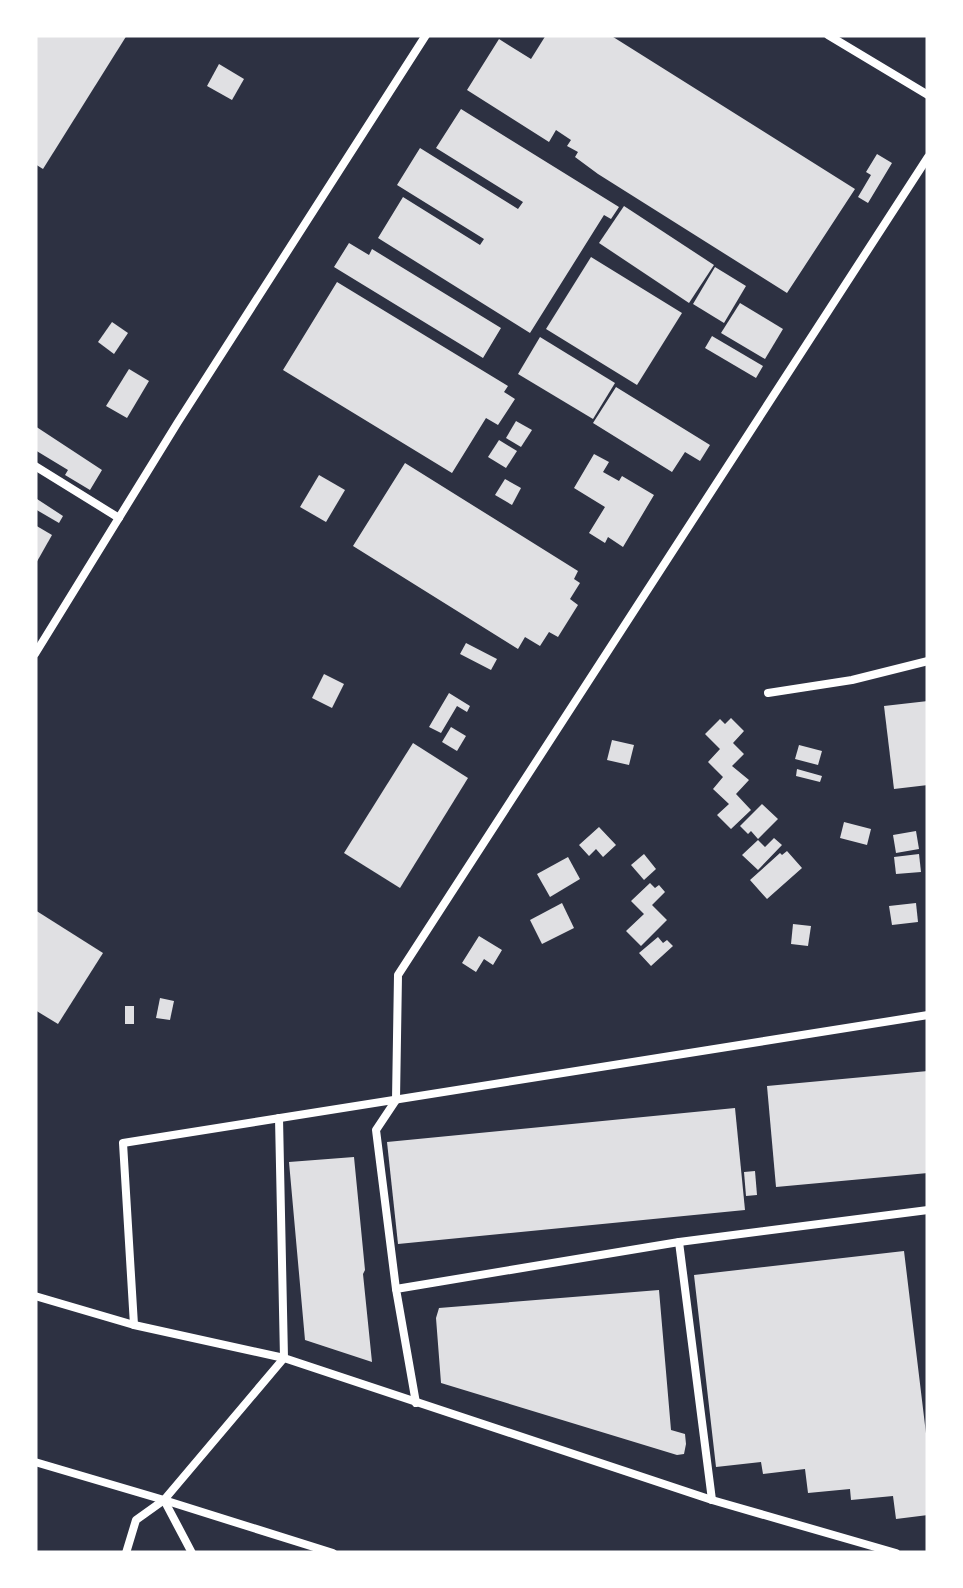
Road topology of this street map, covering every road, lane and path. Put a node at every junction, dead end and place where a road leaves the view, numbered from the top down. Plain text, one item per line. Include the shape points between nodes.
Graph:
1 (426, 35) edge
2 (828, 35) edge
3 (928, 95) edge
4 (928, 157) edge
5 (35, 466) edge
6 (119, 518) junction
7 (35, 654) edge
8 (928, 661) edge
9 (768, 693) dead end
10 (928, 1015) edge
11 (396, 1100) junction
12 (279, 1118) junction
13 (928, 1210) edge
14 (679, 1242) junction
15 (396, 1289) junction
16 (35, 1296) edge
17 (134, 1326) junction
18 (284, 1358) junction
19 (416, 1403) junction
20 (35, 1462) edge
21 (164, 1500) junction
22 (712, 1500) junction
23 (126, 1553) edge
24 (192, 1553) edge
25 (333, 1553) edge
26 (896, 1553) edge

1 - 6 street
2 - 3 street
4 - 11 street via 398,975
5 - 6 street
6 - 7 street
8 - 9 street
10 - 11 street
11 - 12 street
11 - 15 street via 376,1130
12 - 17 street via 123,1143
12 - 18 street
13 - 14 street
14 - 15 street
14 - 22 street
15 - 19 street
16 - 17 street
17 - 18 street
18 - 19 street
18 - 21 street
19 - 22 street
20 - 21 street
21 - 23 street via 136,1520
21 - 24 street
21 - 25 street
22 - 26 street

